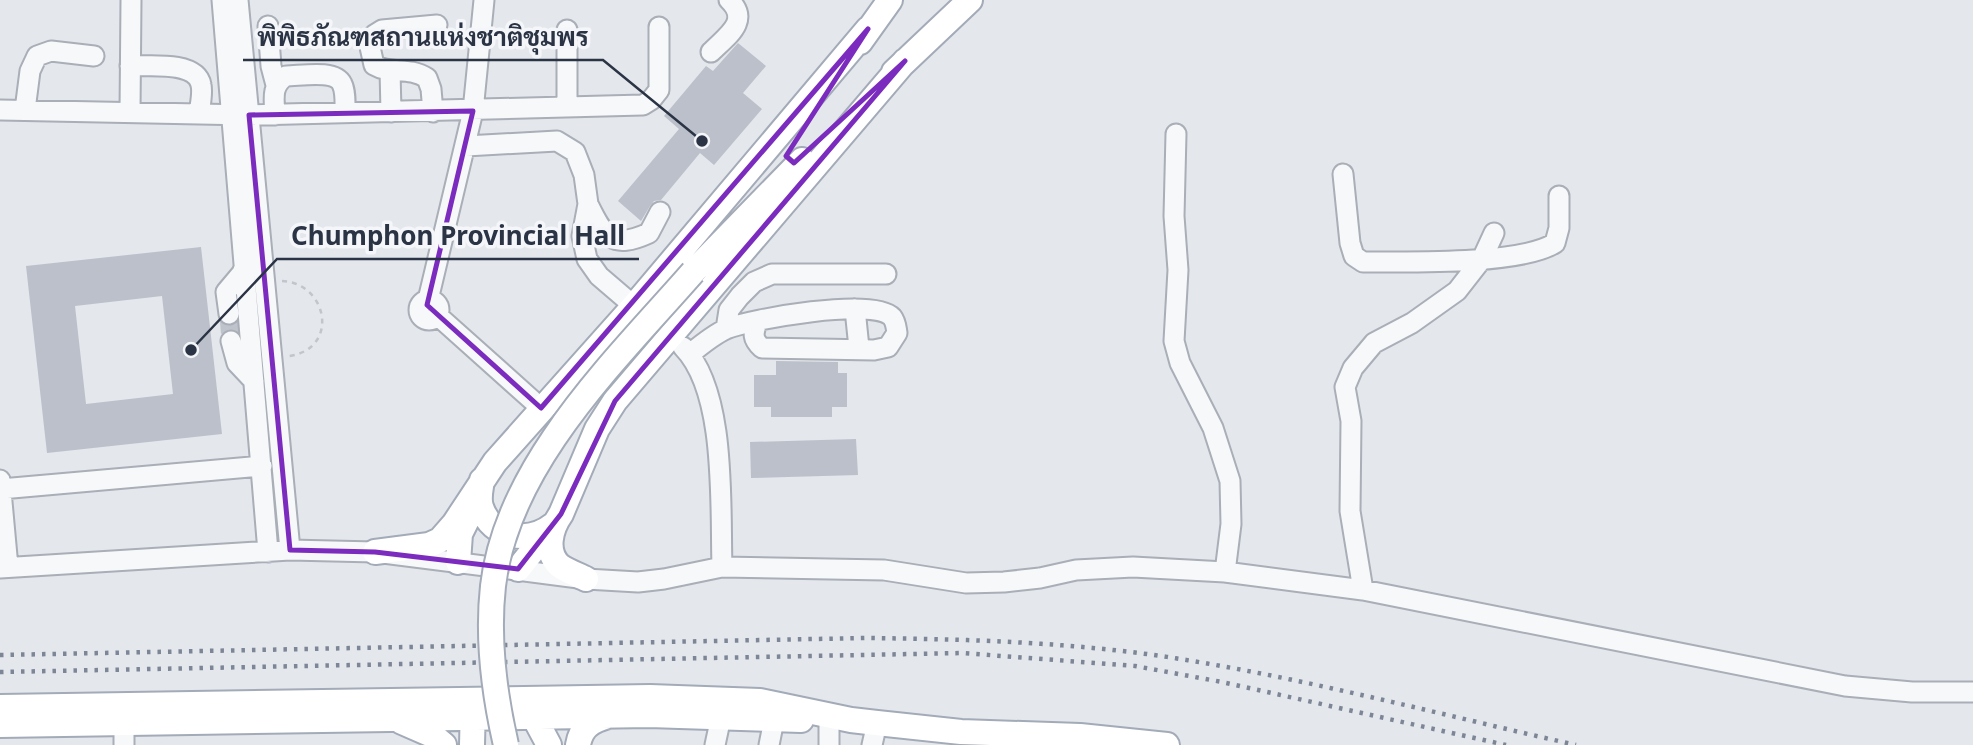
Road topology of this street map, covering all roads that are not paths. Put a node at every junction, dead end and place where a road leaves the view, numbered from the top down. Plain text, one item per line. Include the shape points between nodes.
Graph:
1 (131, 0) edge
2 (222, 0) edge
3 (237, 0) edge
4 (484, 0) edge
5 (729, 0) edge
6 (890, 0) edge
7 (970, 0) edge
8 (437, 25) dead end
9 (268, 26) dead end
10 (659, 27) dead end
11 (868, 29) junction
12 (567, 30) dead end
13 (711, 52) dead end
14 (94, 55) dead end
15 (905, 61) junction
16 (130, 66) junction
17 (390, 70) junction
18 (276, 85) junction
19 (567, 107) junction
20 (0, 110) edge
21 (25, 110) junction
22 (473, 111) junction
23 (130, 112) junction
24 (433, 112) junction
25 (345, 113) junction
26 (391, 113) junction
27 (199, 114) junction
28 (241, 115) junction
29 (275, 115) junction
30 (1176, 134) dead end
31 (466, 146) junction
32 (1343, 174) dead end
33 (1559, 196) dead end
34 (588, 204) junction
35 (660, 212) dead end
36 (1494, 233) dead end
37 (1482, 259) junction
38 (258, 270) junction
39 (693, 272) junction
40 (886, 274) dead end
41 (634, 306) junction
42 (855, 309) junction
43 (229, 314) tunnel mouth
44 (757, 322) junction
45 (726, 329) junction
46 (672, 336) junction
47 (231, 341) tunnel mouth
48 (859, 348) junction
49 (690, 354) junction
50 (254, 382) junction
51 (541, 408) junction
52 (262, 466) junction
53 (0, 480) edge
54 (1, 489) edge
55 (481, 489) junction
56 (549, 528) junction
57 (290, 550) junction
58 (268, 552) junction
59 (375, 552) junction
60 (458, 562) junction
61 (4, 567) edge
62 (722, 567) junction
63 (518, 569) junction
64 (1225, 572) junction
65 (586, 579) junction
66 (1363, 590) junction
67 (1973, 692) edge
68 (0, 707) edge
69 (473, 708) junction
70 (532, 708) junction
71 (608, 716) junction
72 (721, 717) junction
73 (393, 719) junction
74 (774, 720) junction
75 (0, 725) edge
76 (836, 729) edge
77 (961, 732) junction
78 (124, 734) edge
79 (875, 734) edge
80 (991, 742) edge
81 (444, 745) edge
82 (472, 745) edge
83 (506, 745) edge
84 (549, 745) edge
85 (578, 745) edge
86 (715, 745) edge
87 (769, 745) edge
88 (1019, 745) edge
89 (1167, 745) edge

1 - 16 street
2 - 28 street
3 - 28 street
4 - 22 street
5 - 13 street via 737,8 736,27
6 - 11 main road
7 - 15 main road
8 - 17 street via 382,30 374,35 370,47 373,65
9 - 18 street
10 - 19 street via 659,90 651,100 643,105
11 - 39 main road via 802,128
11 - 41 main road
12 - 19 street
14 - 21 street via 51,51 37,56 30,71
15 - 39 main road via 834,126
15 - 46 main road
16 - 23 street
16 - 27 street via 184,68 194,73 201,85
17 - 24 street via 417,72 427,78
17 - 26 street
18 - 25 street via 286,76 333,76 344,88
18 - 29 street
19 - 22 street
20 - 21 street
21 - 23 street
22 - 24 street
22 - 31 street
23 - 27 street
24 - 26 street
25 - 26 street
25 - 29 street
27 - 28 street
28 - 29 street
28 - 38 street
30 - 64 street via 1174,341 1180,363 1213,428 1230,481
31 - 34 street via 557,141 575,152
31 - 51 street via 433,308
32 - 37 street via 1350,243 1354,256 1363,262
33 - 37 street via 1555,243 1544,251
34 - 35 street via 600,229 621,242 649,233
34 - 41 street via 582,236 587,259 599,276
36 - 37 street
37 - 66 street via 1457,291 1374,343 1353,368 1345,387 1351,421 1350,511
38 - 43 street via 242,273 226,292
38 - 50 street
38 - 57 street via 272,357
39 - 83 main road, bridge via 552,440 516,509 493,584 491,620 495,696
40 - 45 street via 772,274 754,282 740,296 729,310
41 - 51 main road
42 - 44 street via 782,315
42 - 48 street
42 - 48 street via 884,312 892,317 897,333 888,347
44 - 45 street
44 - 48 street via 753,334 762,348
45 - 49 street
46 - 49 street
46 - 56 main road via 615,401 597,429 561,514
47 - 50 street via 237,363
49 - 62 street via 713,409
50 - 52 street
51 - 55 main road
52 - 54 street
52 - 58 street
53 - 54 street
54 - 61 street
55 - 56 main road via 484,514 505,534 527,537
55 - 59 main road via 440,540
55 - 60 main road via 460,534
56 - 63 main road
56 - 65 main road via 553,558
57 - 58 street
57 - 59 street
58 - 61 street
59 - 60 street
60 - 63 street
62 - 64 street via 884,570 966,583 1103,567
62 - 65 street via 638,582
63 - 65 street
64 - 66 street
66 - 67 street via 1845,686
68 - 69 main road
69 - 70 main road
69 - 73 main road
69 - 82 main road
70 - 71 main road
70 - 76 main road via 650,697 747,700 779,704
70 - 84 main road
71 - 72 main road
71 - 85 main road via 591,722
72 - 74 main road
72 - 86 street
73 - 78 main road
73 - 81 main road via 417,727
74 - 76 main road
74 - 87 street
75 - 78 main road
76 - 79 main road
77 - 79 main road
77 - 80 main road
77 - 89 main road via 1080,736
80 - 88 main road

